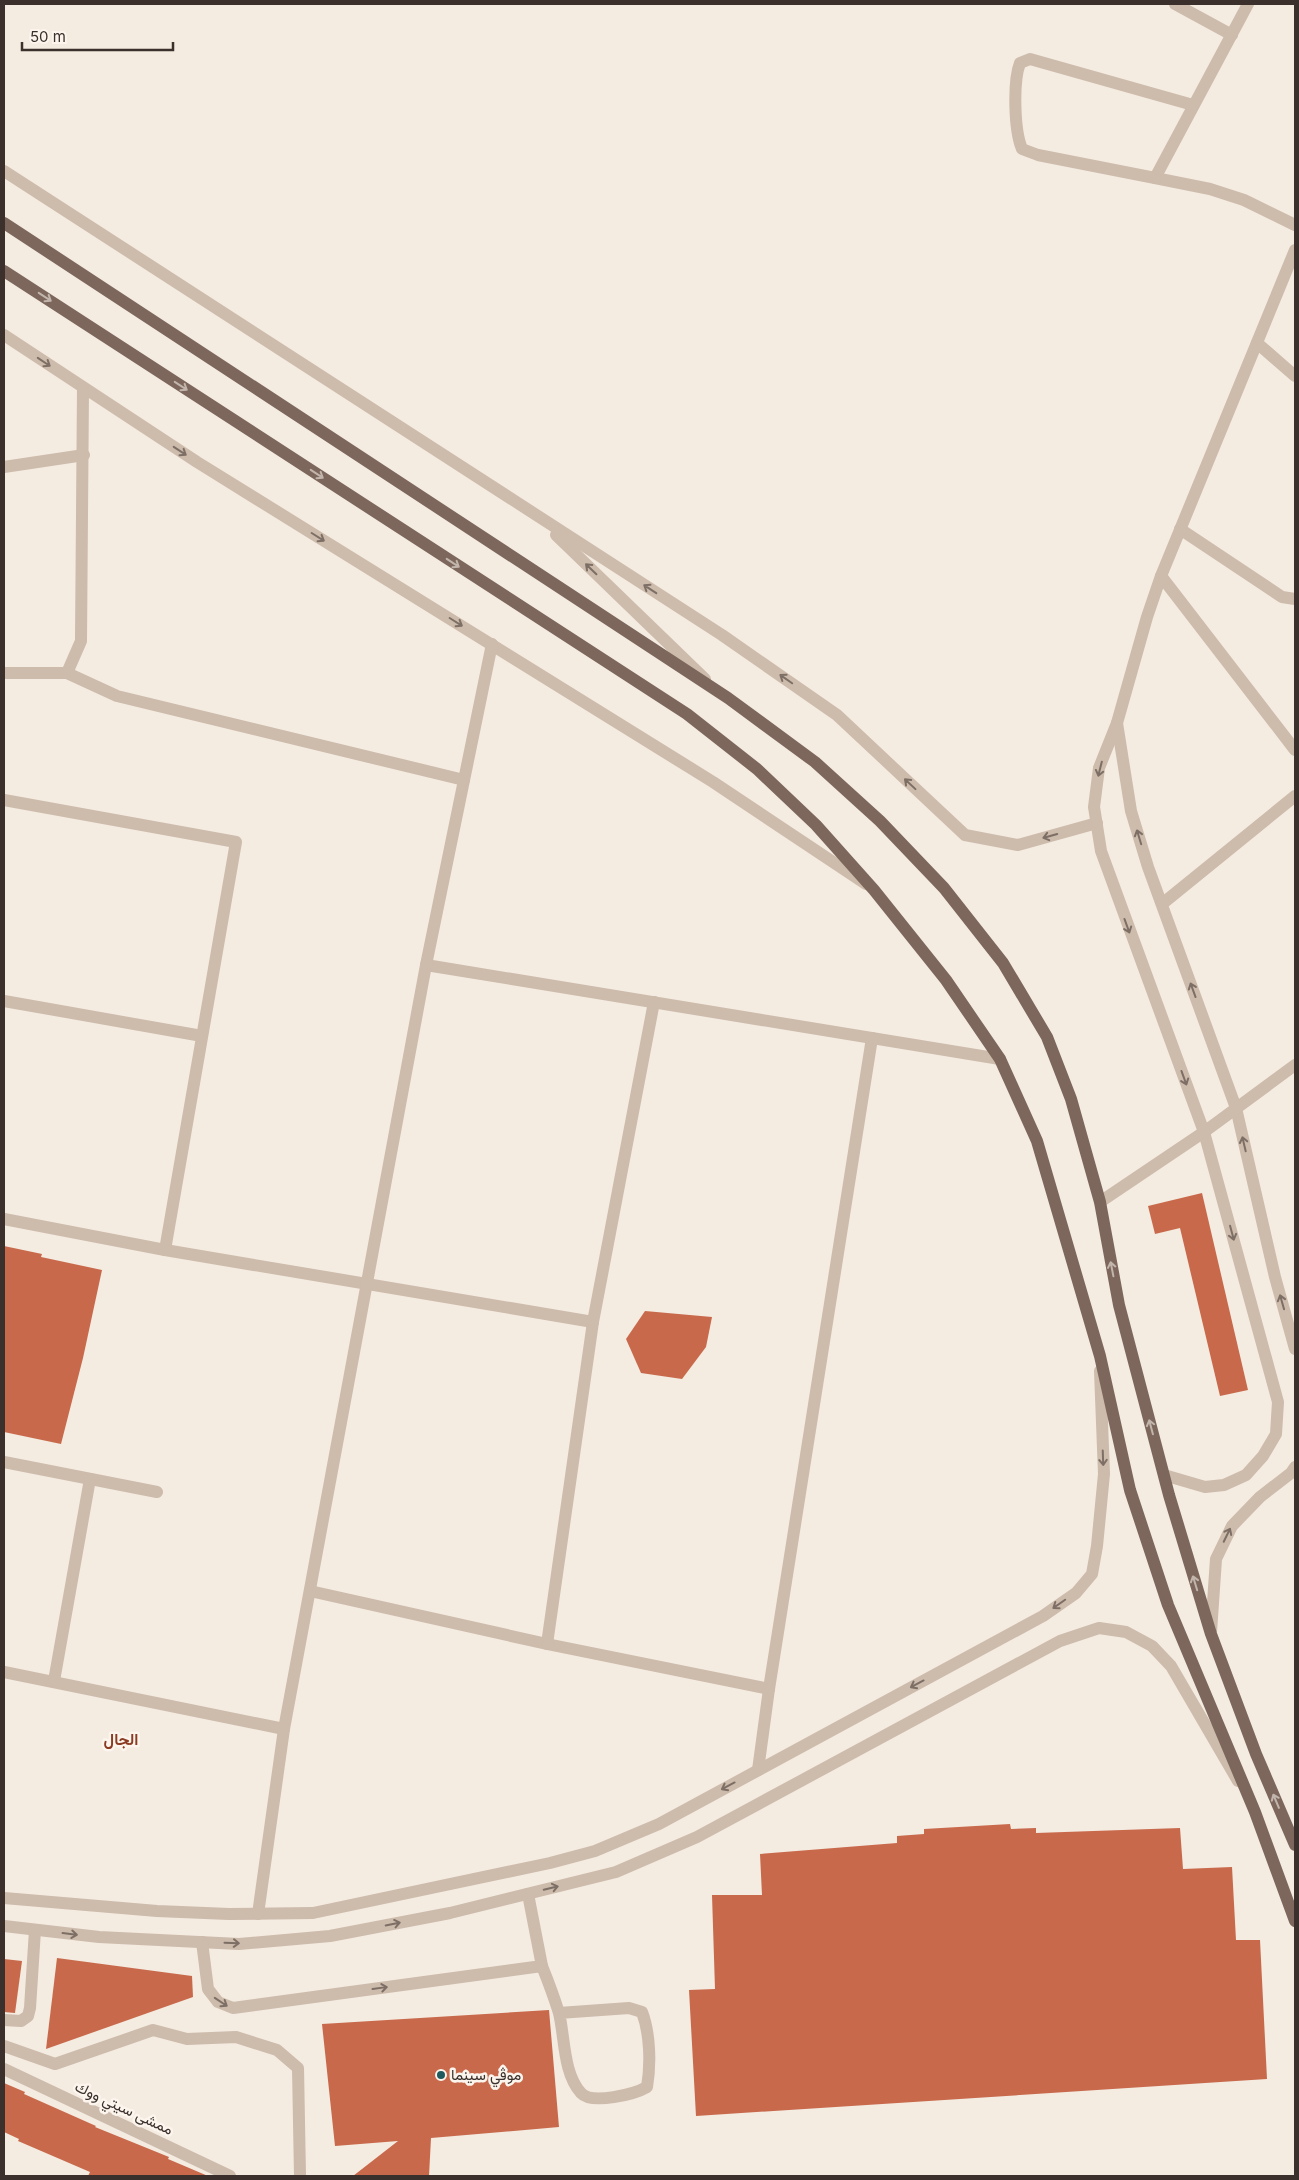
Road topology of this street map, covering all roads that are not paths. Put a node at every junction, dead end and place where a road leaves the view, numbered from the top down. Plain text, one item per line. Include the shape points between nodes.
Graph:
1 (1175, 4) edge
2 (1248, 4) edge
3 (1232, 35) junction
4 (1193, 105) junction
5 (4, 171) edge
6 (1155, 178) junction
7 (4, 223) edge
8 (1295, 226) edge
9 (1295, 250) edge
10 (4, 271) edge
11 (4, 334) edge
12 (1257, 343) junction
13 (1295, 376) edge
14 (83, 388) junction
15 (84, 455) junction
16 (4, 467) edge
17 (536, 516) junction
18 (1180, 529) junction
19 (1161, 576) junction
20 (1295, 599) edge
21 (492, 644) junction
22 (4, 672) edge
23 (66, 673) junction
24 (714, 688) junction
25 (1117, 723) junction
26 (1295, 750) edge
27 (464, 780) junction
28 (1295, 796) edge
29 (4, 800) edge
30 (1096, 823) junction
31 (874, 890) junction
32 (1162, 904) junction
33 (426, 965) junction
34 (4, 1001) edge
35 (654, 1002) junction
36 (202, 1036) junction
37 (872, 1038) junction
38 (1000, 1059) junction
39 (1295, 1065) edge
40 (1236, 1108) junction
41 (1204, 1132) junction
42 (1100, 1202) junction
43 (4, 1219) edge
44 (164, 1250) junction
45 (367, 1285) junction
46 (593, 1322) junction
47 (1295, 1349) edge
48 (1100, 1356) junction
49 (4, 1462) edge
50 (1295, 1467) edge
51 (1164, 1476) junction
52 (90, 1479) junction
53 (157, 1492) dead end
54 (310, 1591) junction
55 (1211, 1634) junction
56 (547, 1644) junction
57 (4, 1672) edge
58 (54, 1681) junction
59 (769, 1689) junction
60 (284, 1729) junction
61 (758, 1770) junction
62 (1256, 1812) junction
63 (1295, 1846) edge
64 (528, 1894) junction
65 (4, 1898) edge
66 (258, 1914) junction
67 (1295, 1921) edge
68 (4, 1926) edge
69 (35, 1930) junction
70 (202, 1942) junction
71 (542, 1966) junction
72 (559, 2013) junction
73 (4, 2020) edge
74 (4, 2046) edge
75 (4, 2069) edge
76 (230, 2176) edge
77 (300, 2176) edge

1 - 3 street
2 - 3 street
3 - 4 street
4 - 6 street
4 - 6 street via 1030,59 1020,62 1016,73 1018,139 1022,149
5 - 17 street
6 - 8 street via 1210,189 1244,200
7 - 24 main road
9 - 12 street
10 -> 31 main road via 687,714 777,787
11 -> 14 street
12 - 13 street
12 - 18 street
14 - 15 street
14 -> 21 street
15 - 16 street
15 - 23 street via 81,641
24 -> 17 street
30 -> 17 street via 1018,845 965,835 837,715 722,635
18 - 19 street
18 - 20 street via 1282,597
19 - 25 street
19 - 26 street
21 - 27 street
21 - 31 street via 714,782
22 - 23 street
23 - 27 street via 117,696
24 - 42 main road via 815,762 880,821 944,888 1003,962 1047,1037 1071,1099
25 -> 30 street via 1099,768 1094,807
32 -> 25 street via 1131,811
27 - 33 street
28 - 32 street
29 - 36 street via 236,842
30 -> 41 street via 1101,851 1117,897
31 - 38 main road via 946,980
40 -> 32 street
33 - 35 street
33 - 45 street
34 - 36 street
35 - 37 street
35 - 46 street
36 - 44 street
37 - 38 street
37 - 59 street
38 - 48 main road via 1037,1141
39 - 40 street
40 - 41 street
47 -> 40 street
41 - 42 street
41 -> 51 street via 1278,1402 1276,1434 1246,1475 1224,1485 1205,1487
51 -> 42 main road via 1119,1305
43 - 44 street
44 - 45 street
45 - 46 street
45 - 54 street
46 - 56 street
48 -> 61 street via 1104,1474 1092,1574 1076,1593 1043,1616
48 - 62 main road via 1130,1490 1168,1605
49 - 52 street
55 -> 50 street via 1216,1559 1232,1526
55 -> 51 main road
52 - 53 street
52 - 58 street
54 - 56 street
54 - 60 street
63 -> 55 main road
56 - 59 street
57 - 58 street
58 - 60 street
59 - 61 street
60 - 66 street
61 -> 66 street via 659,1824 595,1851 313,1913
64 -> 62 street via 616,1872 697,1837 1060,1641 1099,1628 1126,1632 1152,1646 1171,1666
62 - 67 main road
70 -> 64 street via 239,1944 330,1936 450,1914
64 - 71 street
65 - 66 street via 157,1911
68 - 69 street
69 -> 70 street
69 - 73 street via 28,2016 21,2021
70 -> 71 street via 208,1989 218,2002 233,2008
71 - 72 street
72 - 72 street via 630,2008 642,2012 646,2021 647,2087 636,2093 595,2099 582,2094 571,2076
74 - 77 street, ممشى سيتي ووك via 55,2064 153,2030 187,2039 236,2037 276,2050 298,2068
75 - 76 street, ممشى سيتي ووك

